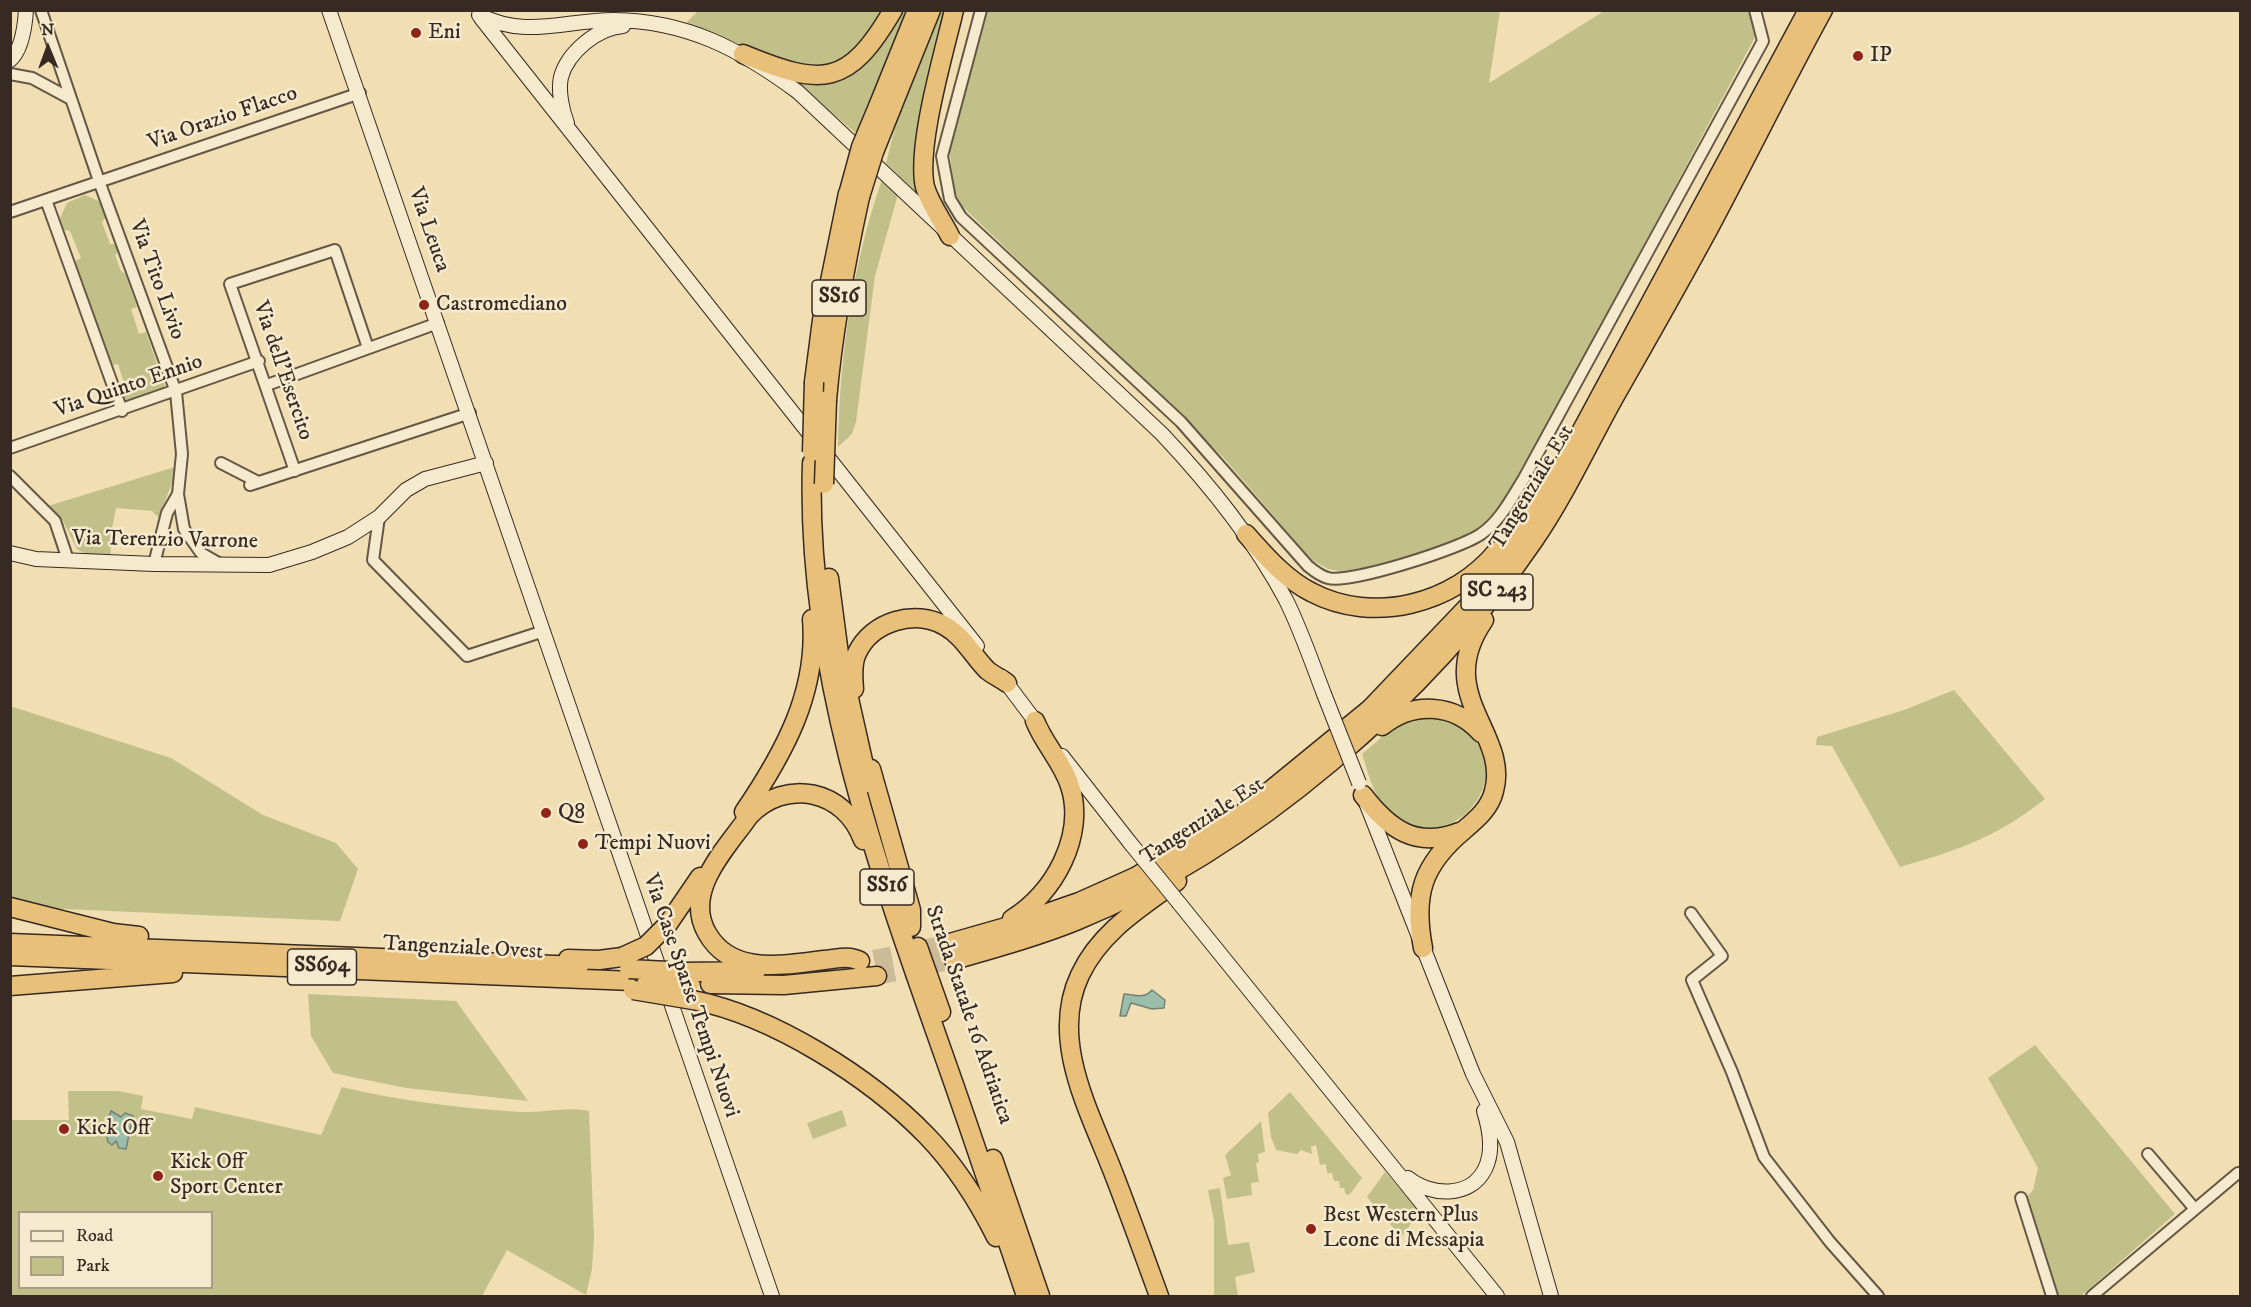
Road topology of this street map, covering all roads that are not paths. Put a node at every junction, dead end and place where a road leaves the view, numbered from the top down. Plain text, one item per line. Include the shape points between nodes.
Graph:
1 (26, 10) edge
2 (41, 10) edge
3 (329, 10) edge
4 (893, 10) edge
5 (917, 10) edge
6 (931, 10) edge
7 (954, 10) edge
8 (981, 10) edge
9 (1755, 10) edge
10 (1808, 10) edge
11 (1823, 10) edge
12 (477, 13) edge
13 (655, 24) junction
14 (743, 54) junction
15 (10, 60) edge
16 (10, 74) edge
17 (360, 93) junction
18 (71, 99) junction
19 (885, 105) junction
20 (572, 133) junction
21 (99, 181) junction
22 (854, 194) junction
23 (46, 200) junction
24 (10, 212) edge
25 (950, 236) junction
26 (438, 323) junction
27 (368, 348) junction
28 (259, 361) junction
29 (267, 385) junction
30 (176, 392) junction
31 (122, 411) junction
32 (470, 413) junction
33 (10, 448) edge
34 (1568, 456) junction
35 (221, 463) dead end
36 (486, 463) junction
37 (295, 471) junction
38 (10, 476) edge
39 (817, 485) junction
40 (178, 494) junction
41 (380, 517) junction
42 (1246, 534) junction
43 (1536, 538) junction
44 (10, 553) edge
45 (68, 560) junction
46 (154, 564) junction
47 (224, 566) junction
48 (544, 631) junction
49 (1007, 683) junction
50 (1035, 721) junction
51 (1486, 739) junction
52 (1301, 784) junction
53 (1361, 789) junction
54 (1464, 830) junction
55 (1238, 832) junction
56 (10, 908) edge
57 (1691, 913) dead end
58 (911, 927) junction
59 (10, 943) edge
60 (1423, 948) junction
61 (232, 950) junction
62 (952, 952) junction
63 (10, 956) edge
64 (304, 966) junction
65 (629, 974) junction
66 (916, 981) junction
67 (689, 985) junction
68 (10, 986) edge
69 (1473, 1074) junction
70 (2148, 1154) dead end
71 (1384, 1157) junction
72 (2238, 1173) dead end
73 (2021, 1198) dead end
74 (2194, 1208) junction
75 (772, 1296) edge
76 (1018, 1296) edge
77 (1026, 1296) edge
78 (1040, 1296) edge
79 (1159, 1296) edge
80 (1497, 1296) edge
81 (1551, 1296) edge
82 (1878, 1296) edge
83 (2052, 1296) edge
84 (2092, 1296) edge

1 - 15 main road via 22,35
2 - 18 street, Via Tito Livio
3 - 17 main road, Via Leuca
4 - 14 highway via 868,51 857,62 836,72 796,73
5 - 19 highway, Strada Statale 16 Adriatica / SS16
6 - 19 highway, Strada Statale 16 Adriatica / SS16
7 - 25 highway via 928,131 924,171 929,198
8 - 9 street via 942,156 950,199 961,217 1181,422 1308,566 1329,579 1353,578 1460,546 1484,533 1500,516 1764,41
10 - 34 highway, Tangenziale Est
11 - 43 highway, Tangenziale Est / SC 243 via 1709,228
12 - 13 main road via 497,24 522,29 612,20
12 - 20 main road
13 - 14 main road via 704,36
13 - 20 main road via 616,26 588,41 573,55 561,78 564,115
14 - 25 main road via 818,109
16 - 18 street via 32,78
17 - 21 street, Via Orazio Flacco
17 - 26 main road, Via Leuca
18 - 21 street, Via Tito Livio
19 - 22 highway, Strada Statale 16 Adriatica / SS16, bridge via 861,147
20 - 49 main road
21 - 23 street, Via Orazio Flacco
21 - 30 street, Via Tito Livio
22 - 39 highway, Strada Statale 16 Adriatica / SS16, bridge
22 - 39 highway, Strada Statale 16 Adriatica / SS16, bridge via 833,256 814,382 812,463
23 - 24 street, Via Orazio Flacco
23 - 31 street
25 - 42 main road via 1162,434 1206,481
26 - 27 street
26 - 32 main road, Via Leuca
27 - 28 street, Via dell'Esercito via 335,250 231,284
27 - 29 street
28 - 29 street, Via dell'Esercito
28 - 30 street, Via Quinto Ennio
29 - 37 street, Via dell'Esercito
30 - 31 street, Via Quinto Ennio
30 - 40 street, Via Tito Livio via 182,454
31 - 33 street, Via Quinto Ennio
32 - 36 main road, Via Leuca
32 - 37 street
34 - 42 highway via 1552,471 1484,567 1461,585 1405,605 1377,608 1346,604 1311,592 1278,568
34 - 62 highway, Tangenziale Est via 1524,532 1477,597 1370,709 1302,767 1238,817 1135,877
35 - 37 street via 254,483
36 - 41 main road, Via Terenzio Varrone via 425,479 406,490
36 - 48 main road, Via Leuca
38 - 45 street via 55,521
39 - 58 highway, Strada Statale 16 Adriatica / SS16 via 850,712
39 - 65 highway, bridge via 806,513 813,626 804,701 768,777 668,924 646,946
39 - 66 highway, Strada Statale 16 Adriatica / SS16 via 819,606 842,733
40 - 46 street via 167,513
40 - 47 street via 184,530 192,543
41 - 47 main road, Via Terenzio Varrone via 348,537 312,552 269,565
41 - 48 street via 373,560 467,656
42 - 53 main road, bridge via 1286,600
43 - 51 highway via 1530,554 1470,645 1467,688
43 - 52 highway, Tangenziale Est / SC 243 via 1486,606 1428,673
44 - 45 main road, Via Terenzio Varrone
45 - 46 main road, Via Terenzio Varrone
46 - 47 main road, Via Terenzio Varrone
48 - 75 main road, Via Case Sparse Tempi Nuovi
49 - 50 main road
49 - 58 highway via 988,671 945,626 931,621 902,619 887,623 856,654 854,687 874,785 911,910
50 - 62 highway via 1073,798 1066,852 1048,885 1028,909 1013,919 955,936
50 - 71 main road, bridge
51 - 52 highway via 1454,712 1413,710 1391,719 1316,779
51 - 54 highway via 1496,766 1494,791 1483,812
52 - 55 highway, Tangenziale Est / SC 243
53 - 54 highway via 1384,821 1408,835 1437,838
53 - 60 main road
54 - 60 highway via 1439,855 1422,885 1418,910
55 - 62 highway, Tangenziale Est / SC 243 via 1184,866 1078,920 1020,942
55 - 79 highway via 1225,848 1131,914 1104,939 1079,976 1071,1005 1075,1072
56 - 61 highway via 113,933 208,941
57 - 82 street via 1722,956 1692,980 1764,1157
58 - 78 highway, Strada Statale 16 Adriatica / SS16
59 - 61 highway, Tangenziale Ovest / SS694
60 - 69 main road
61 - 65 highway, Tangenziale Ovest / SS694 via 480,961
63 - 64 highway, Tangenziale Ovest / SS694
64 - 65 highway, Tangenziale Ovest / SS694 via 507,975
64 - 68 highway via 265,972 150,973
65 - 67 highway, Tangenziale Ovest / SS694, bridge
65 - 67 highway, bridge
66 - 67 highway, Tangenziale Ovest / SS694 via 903,959 853,819 835,802 811,793 786,794 766,802 749,816 704,884 699,901 702,925 731,957 750,964 851,957 870,965 797,970
66 - 77 highway, Strada Statale 16 Adriatica / SS16
67 - 76 highway via 741,1015 809,1046 912,1121 947,1159 978,1204 998,1240
69 - 71 main road via 1490,1133 1488,1160 1478,1178 1461,1189 1437,1192 1416,1185
69 - 81 main road via 1507,1142
70 - 74 street
71 - 80 main road
72 - 74 street
73 - 83 street
74 - 84 street

